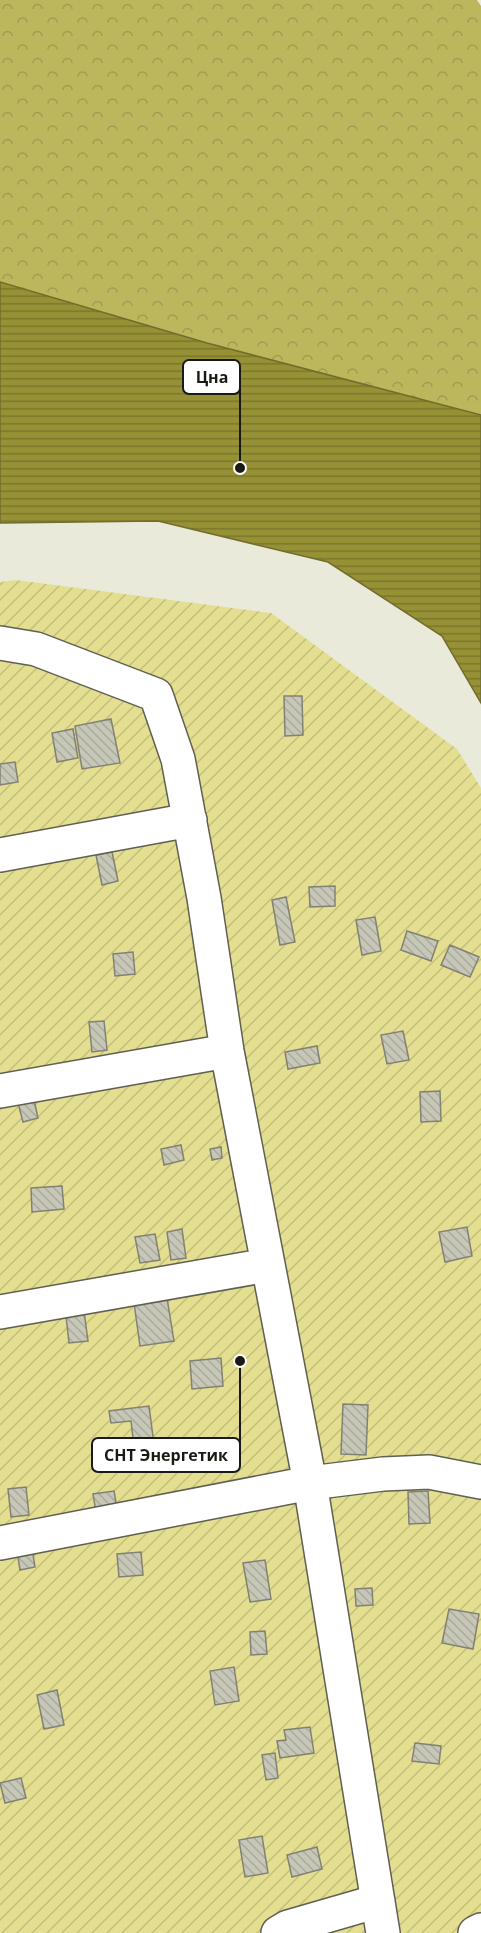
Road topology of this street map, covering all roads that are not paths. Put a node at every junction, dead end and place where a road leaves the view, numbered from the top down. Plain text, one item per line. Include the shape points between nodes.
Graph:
1 (0, 643) edge
2 (189, 820) junction
3 (0, 855) edge
4 (227, 1051) junction
5 (0, 1091) edge
6 (268, 1265) junction
7 (0, 1312) edge
8 (481, 1482) edge
9 (310, 1483) junction
10 (0, 1543) edge
11 (378, 1901) junction
12 (481, 1930) edge
13 (278, 1933) edge
14 (383, 1933) edge
15 (476, 1933) edge

1 - 2 lane via 36,649 156,695 178,759
2 - 3 lane
2 - 4 lane
4 - 5 lane
4 - 6 lane
6 - 7 lane
6 - 9 lane
8 - 9 lane via 429,1472
9 - 10 lane
9 - 11 lane
11 - 13 lane
11 - 14 lane
12 - 15 lane

